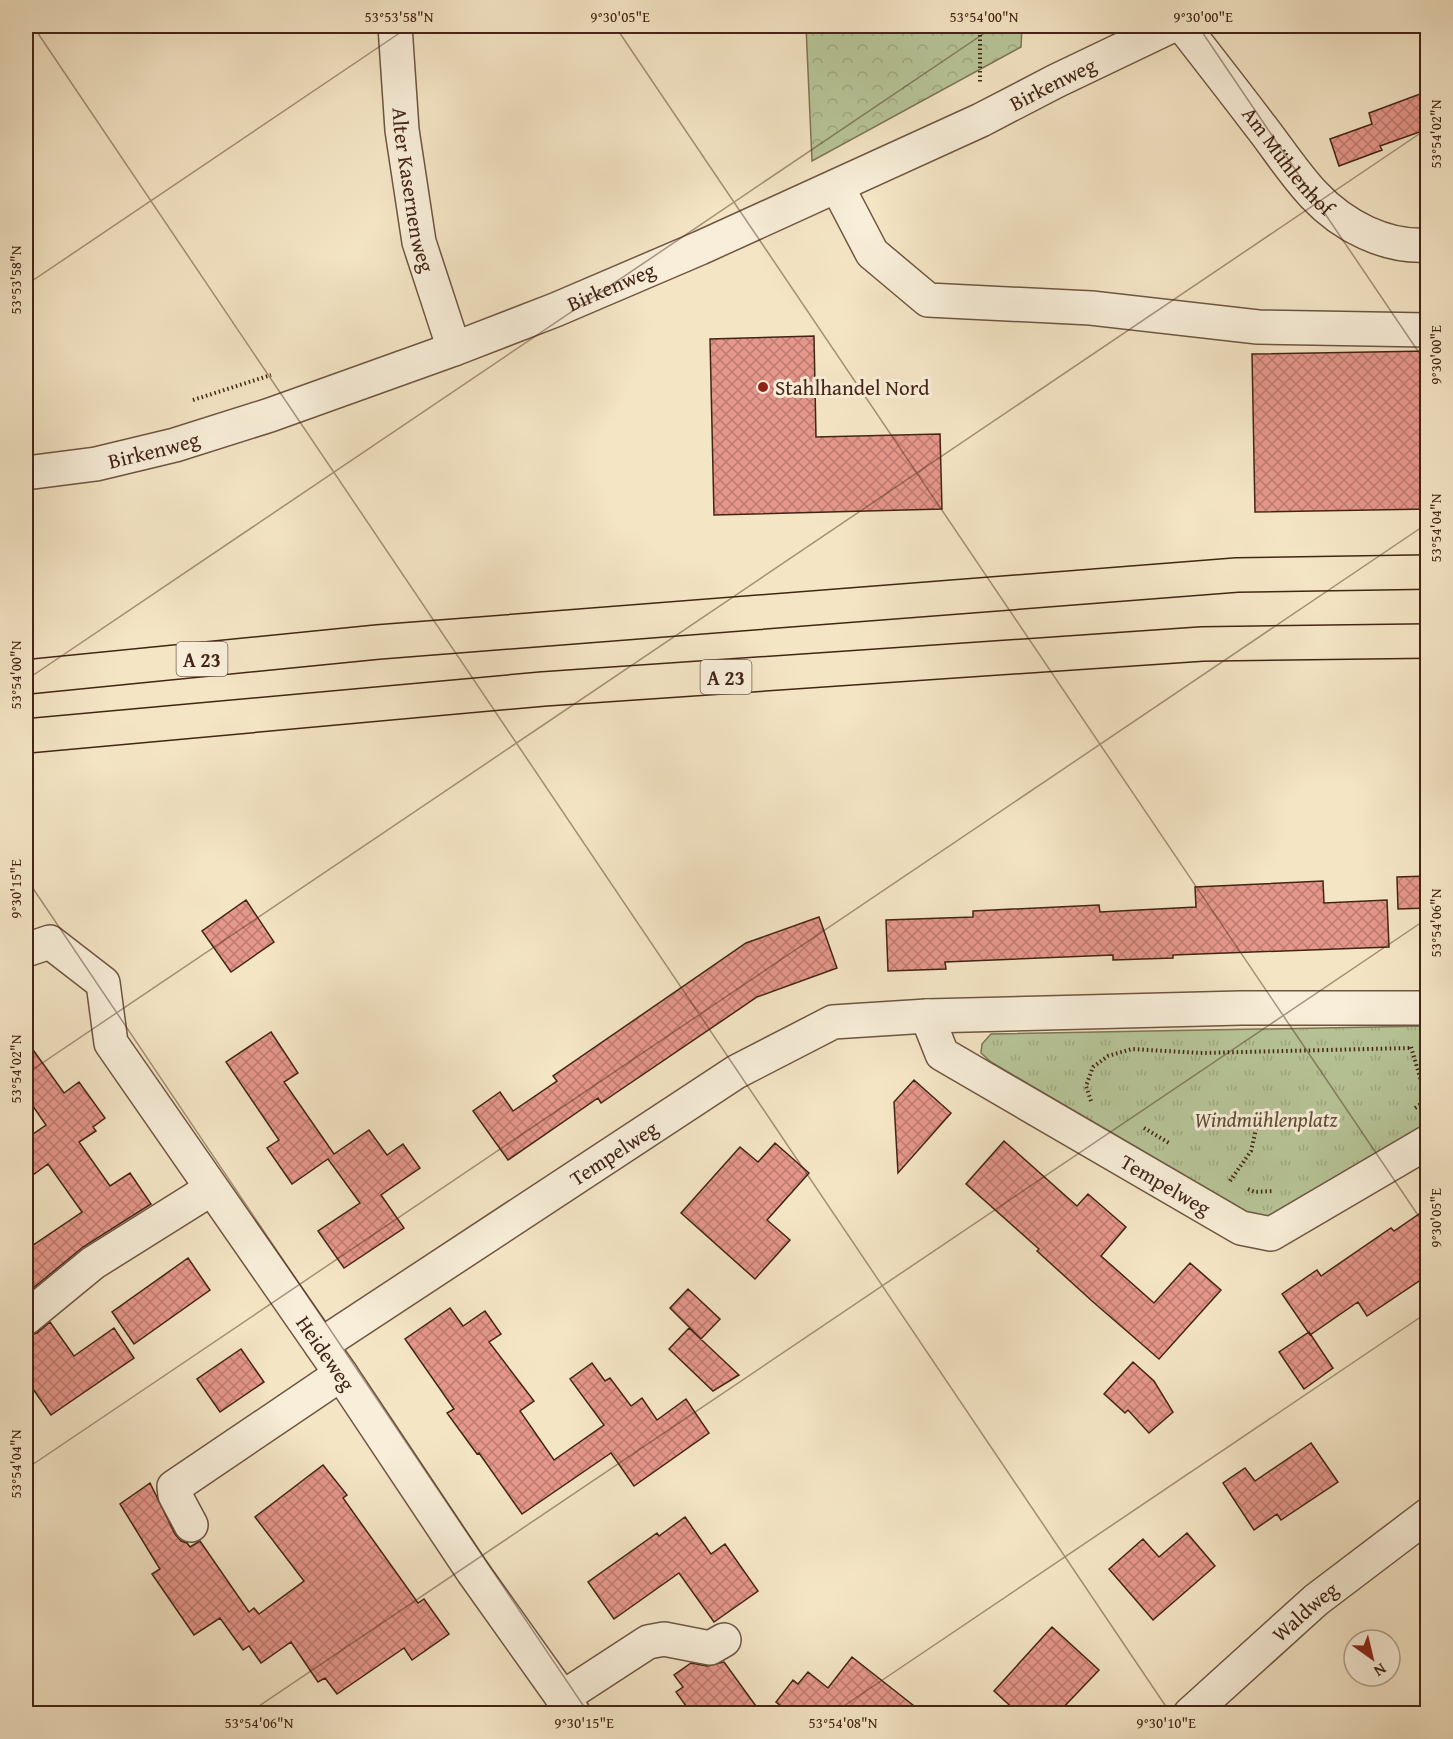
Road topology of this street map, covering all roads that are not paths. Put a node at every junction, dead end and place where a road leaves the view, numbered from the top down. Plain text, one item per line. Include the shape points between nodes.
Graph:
1 (395, 26) edge
2 (1171, 26) edge
3 (1183, 26) edge
4 (837, 186) junction
5 (1428, 246) edge
6 (1428, 330) edge
7 (454, 349) junction
8 (26, 473) edge
9 (1428, 572) edge
10 (1428, 641) edge
11 (26, 677) edge
12 (26, 736) edge
13 (26, 950) edge
14 (1419, 1008) edge
15 (927, 1016) junction
16 (1428, 1142) edge
17 (211, 1189) junction
18 (26, 1318) edge
19 (321, 1345) junction
20 (341, 1374) junction
21 (1428, 1515) edge
22 (191, 1526) dead end
23 (724, 1640) dead end
24 (568, 1706) edge
25 (1190, 1713) edge

1 - 7 street, Alter Kasernenweg via 402,130 419,242
2 - 4 street, Birkenweg
3 - 5 street, Am Mühlenhof via 1314,196 1365,233 1390,242
4 - 6 street via 872,253 928,300 1090,309 1258,327
4 - 7 street, Birkenweg via 555,310
7 - 8 street, Birkenweg via 175,446 96,464
9 - 11 highway, A 23 via 1237,575 390,641
10 - 12 highway, A 23 via 1190,645 543,689
13 - 17 street, Heideweg via 50,942 103,983 111,1043
14 - 15 street, Tempelweg
15 - 16 street, Tempelweg via 942,1054 1241,1228 1271,1234
15 - 19 street, Tempelweg via 834,1022 736,1072
17 - 18 street via 93,1263
17 - 19 street, Heideweg
19 - 20 street, Heideweg
20 - 22 street via 174,1487
20 - 24 street, Heideweg
21 - 25 street, Waldweg via 1316,1600
23 - 24 street via 710,1648 664,1639 648,1642

